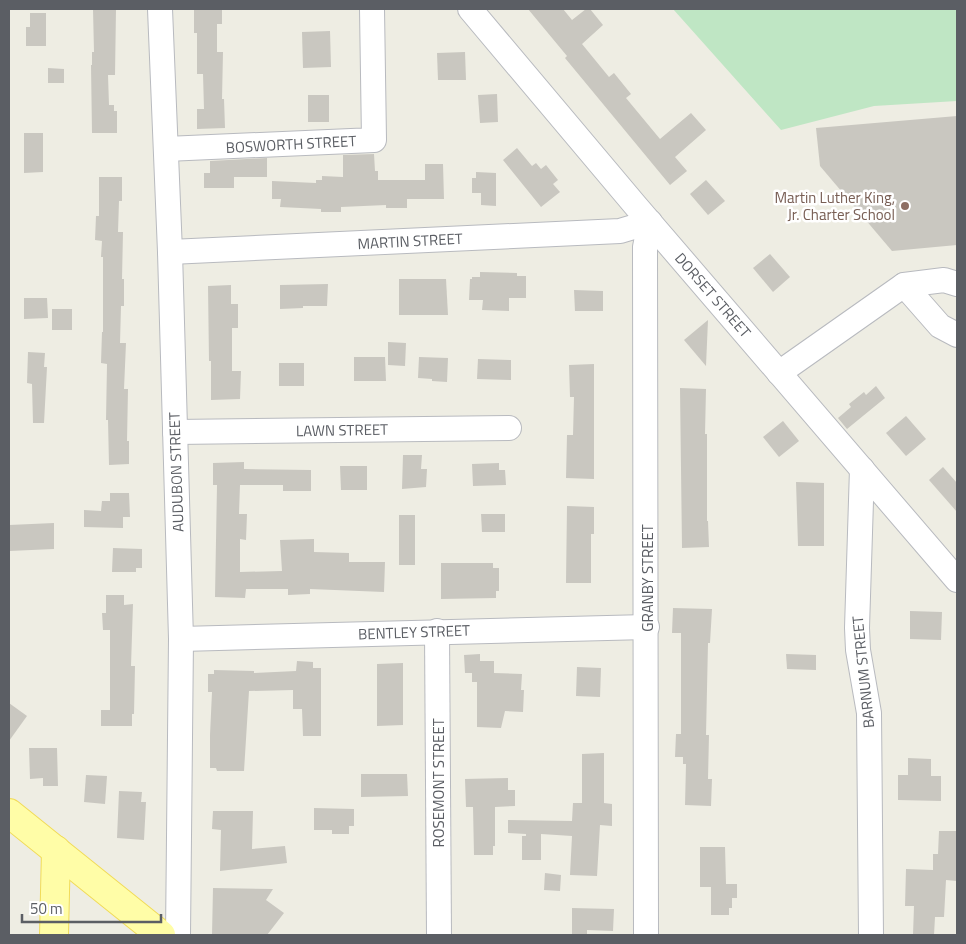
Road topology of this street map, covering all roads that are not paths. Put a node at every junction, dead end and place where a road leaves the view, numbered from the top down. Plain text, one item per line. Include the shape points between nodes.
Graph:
1 (160, 9) edge
2 (372, 9) edge
3 (470, 9) edge
4 (166, 149) junction
5 (650, 222) junction
6 (170, 252) junction
7 (957, 284) edge
8 (904, 285) junction
9 (957, 335) edge
10 (779, 373) junction
11 (509, 428) dead end
12 (174, 432) junction
13 (862, 469) junction
14 (957, 580) edge
15 (647, 627) junction
16 (437, 632) junction
17 (181, 640) junction
18 (9, 813) edge
19 (56, 850) junction
20 (54, 935) edge
21 (161, 935) edge
22 (178, 935) edge
23 (438, 935) edge
24 (646, 935) edge
25 (870, 935) edge

1 - 4 street, AUDUBON STREET
2 - 4 street, BOSWORTH STREET via 374,140
3 - 5 street, DORSET STREET
4 - 6 street, AUDUBON STREET
5 - 6 street, MARTIN STREET via 620,231
5 - 10 street, DORSET STREET
5 - 15 street, GRANBY STREET via 645,247
6 - 12 street, AUDUBON STREET
7 - 8 street via 944,280
8 - 9 street via 940,326
8 - 10 street
10 - 13 street, DORSET STREET
11 - 12 street, LAWN STREET
12 - 17 street, AUDUBON STREET
13 - 14 street, DORSET STREET
13 - 25 street, BARNUM STREET via 856,628 870,713
15 - 16 street, BENTLEY STREET
15 - 24 street, GRANBY STREET
16 - 17 street, BENTLEY STREET
16 - 23 street, ROSEMONT STREET
17 - 22 street, AUDUBON STREET
18 - 19 main road
19 - 20 main road
19 - 21 main road

